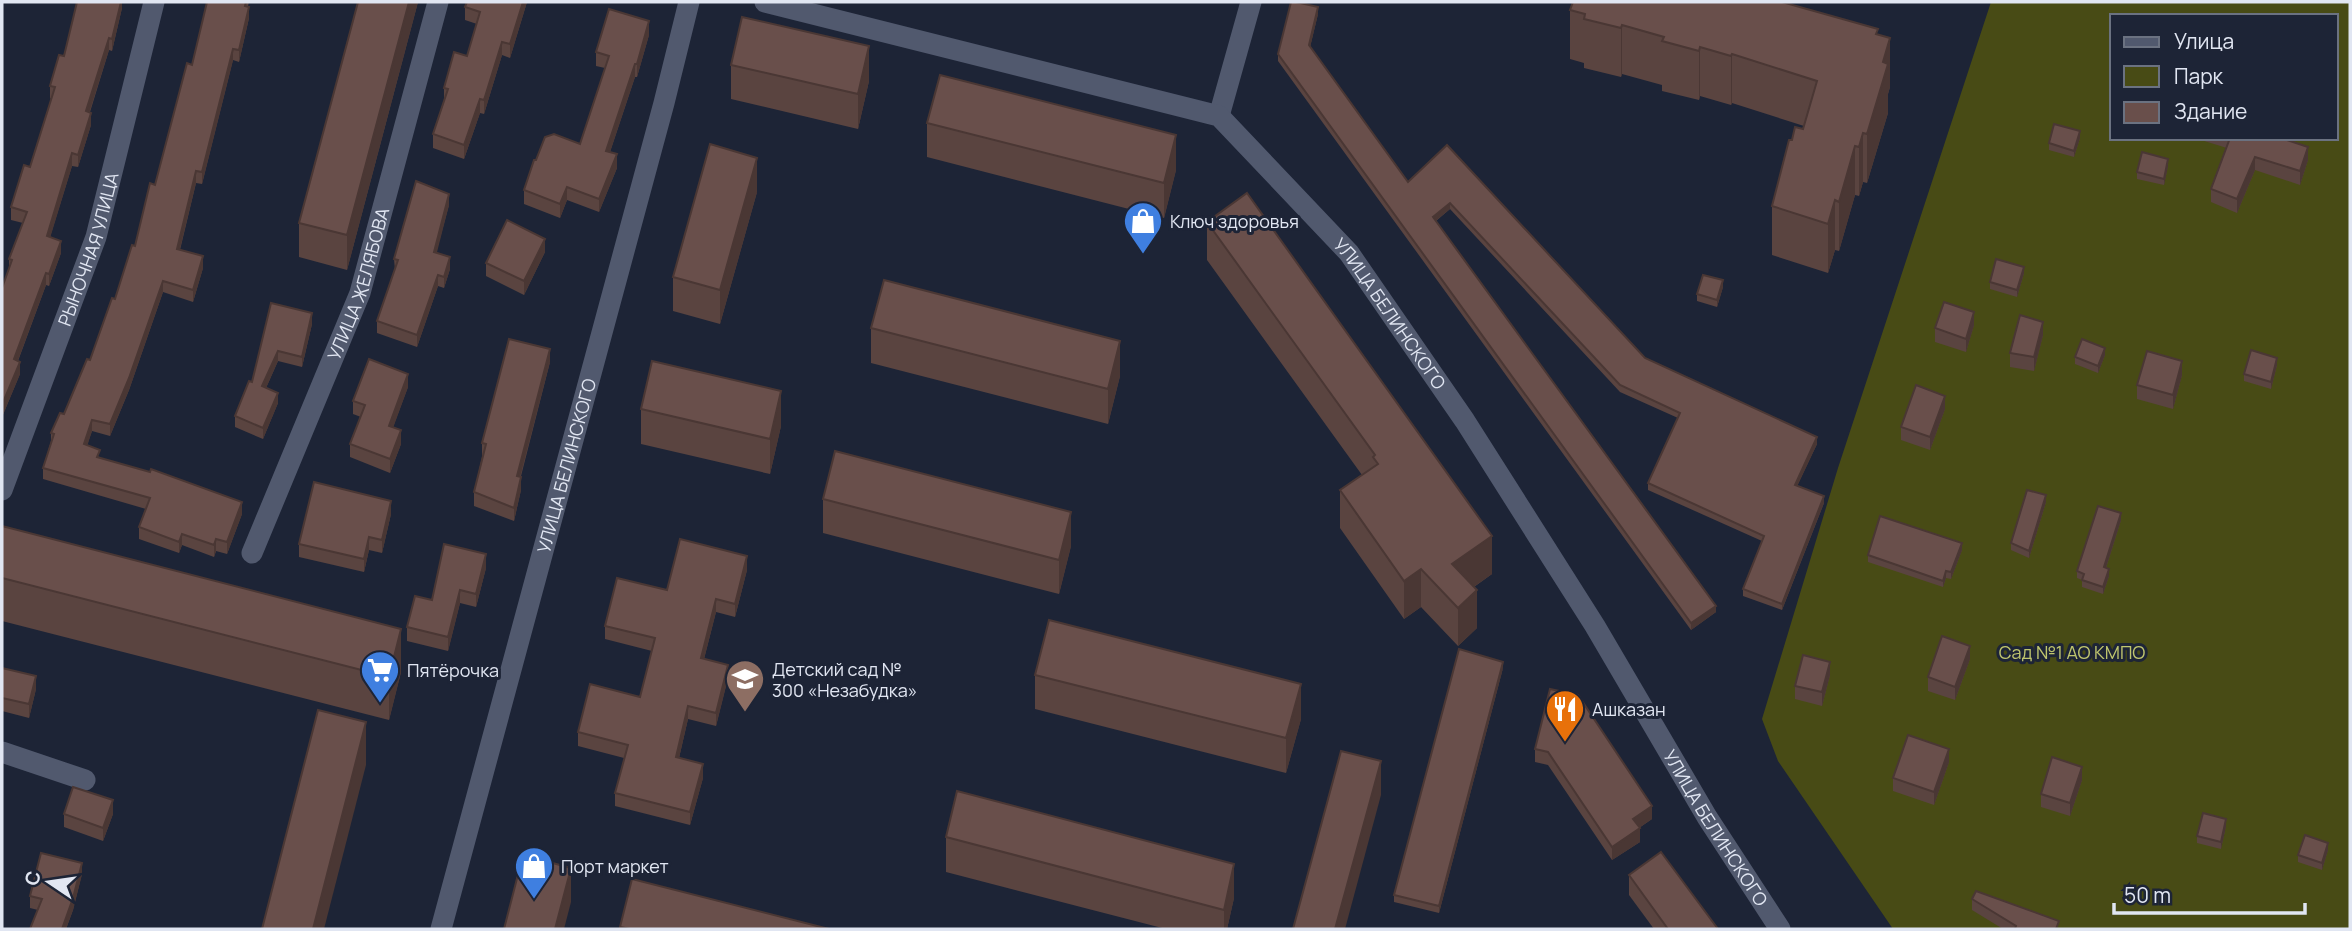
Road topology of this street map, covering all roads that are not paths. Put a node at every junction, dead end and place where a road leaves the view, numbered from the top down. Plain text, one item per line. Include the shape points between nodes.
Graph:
1 (154, 2) edge
2 (438, 2) edge
3 (689, 2) edge
4 (765, 2) edge
5 (1251, 2) edge
6 (1219, 116) junction
7 (2, 490) edge
8 (252, 554) dead end
9 (2, 752) edge
10 (85, 780) dead end
11 (441, 929) edge
12 (1780, 929) edge

1 - 7 street, РЫНОЧНАЯ УЛИЦА via 96,237
2 - 8 street, УЛИЦА ЖЕЛЯБОВА via 360,293
3 - 11 street, УЛИЦА БЕЛИНСКОГО
4 - 6 street
5 - 6 street
6 - 12 street, УЛИЦА БЕЛИНСКОГО via 1349,253 1465,421
9 - 10 street

